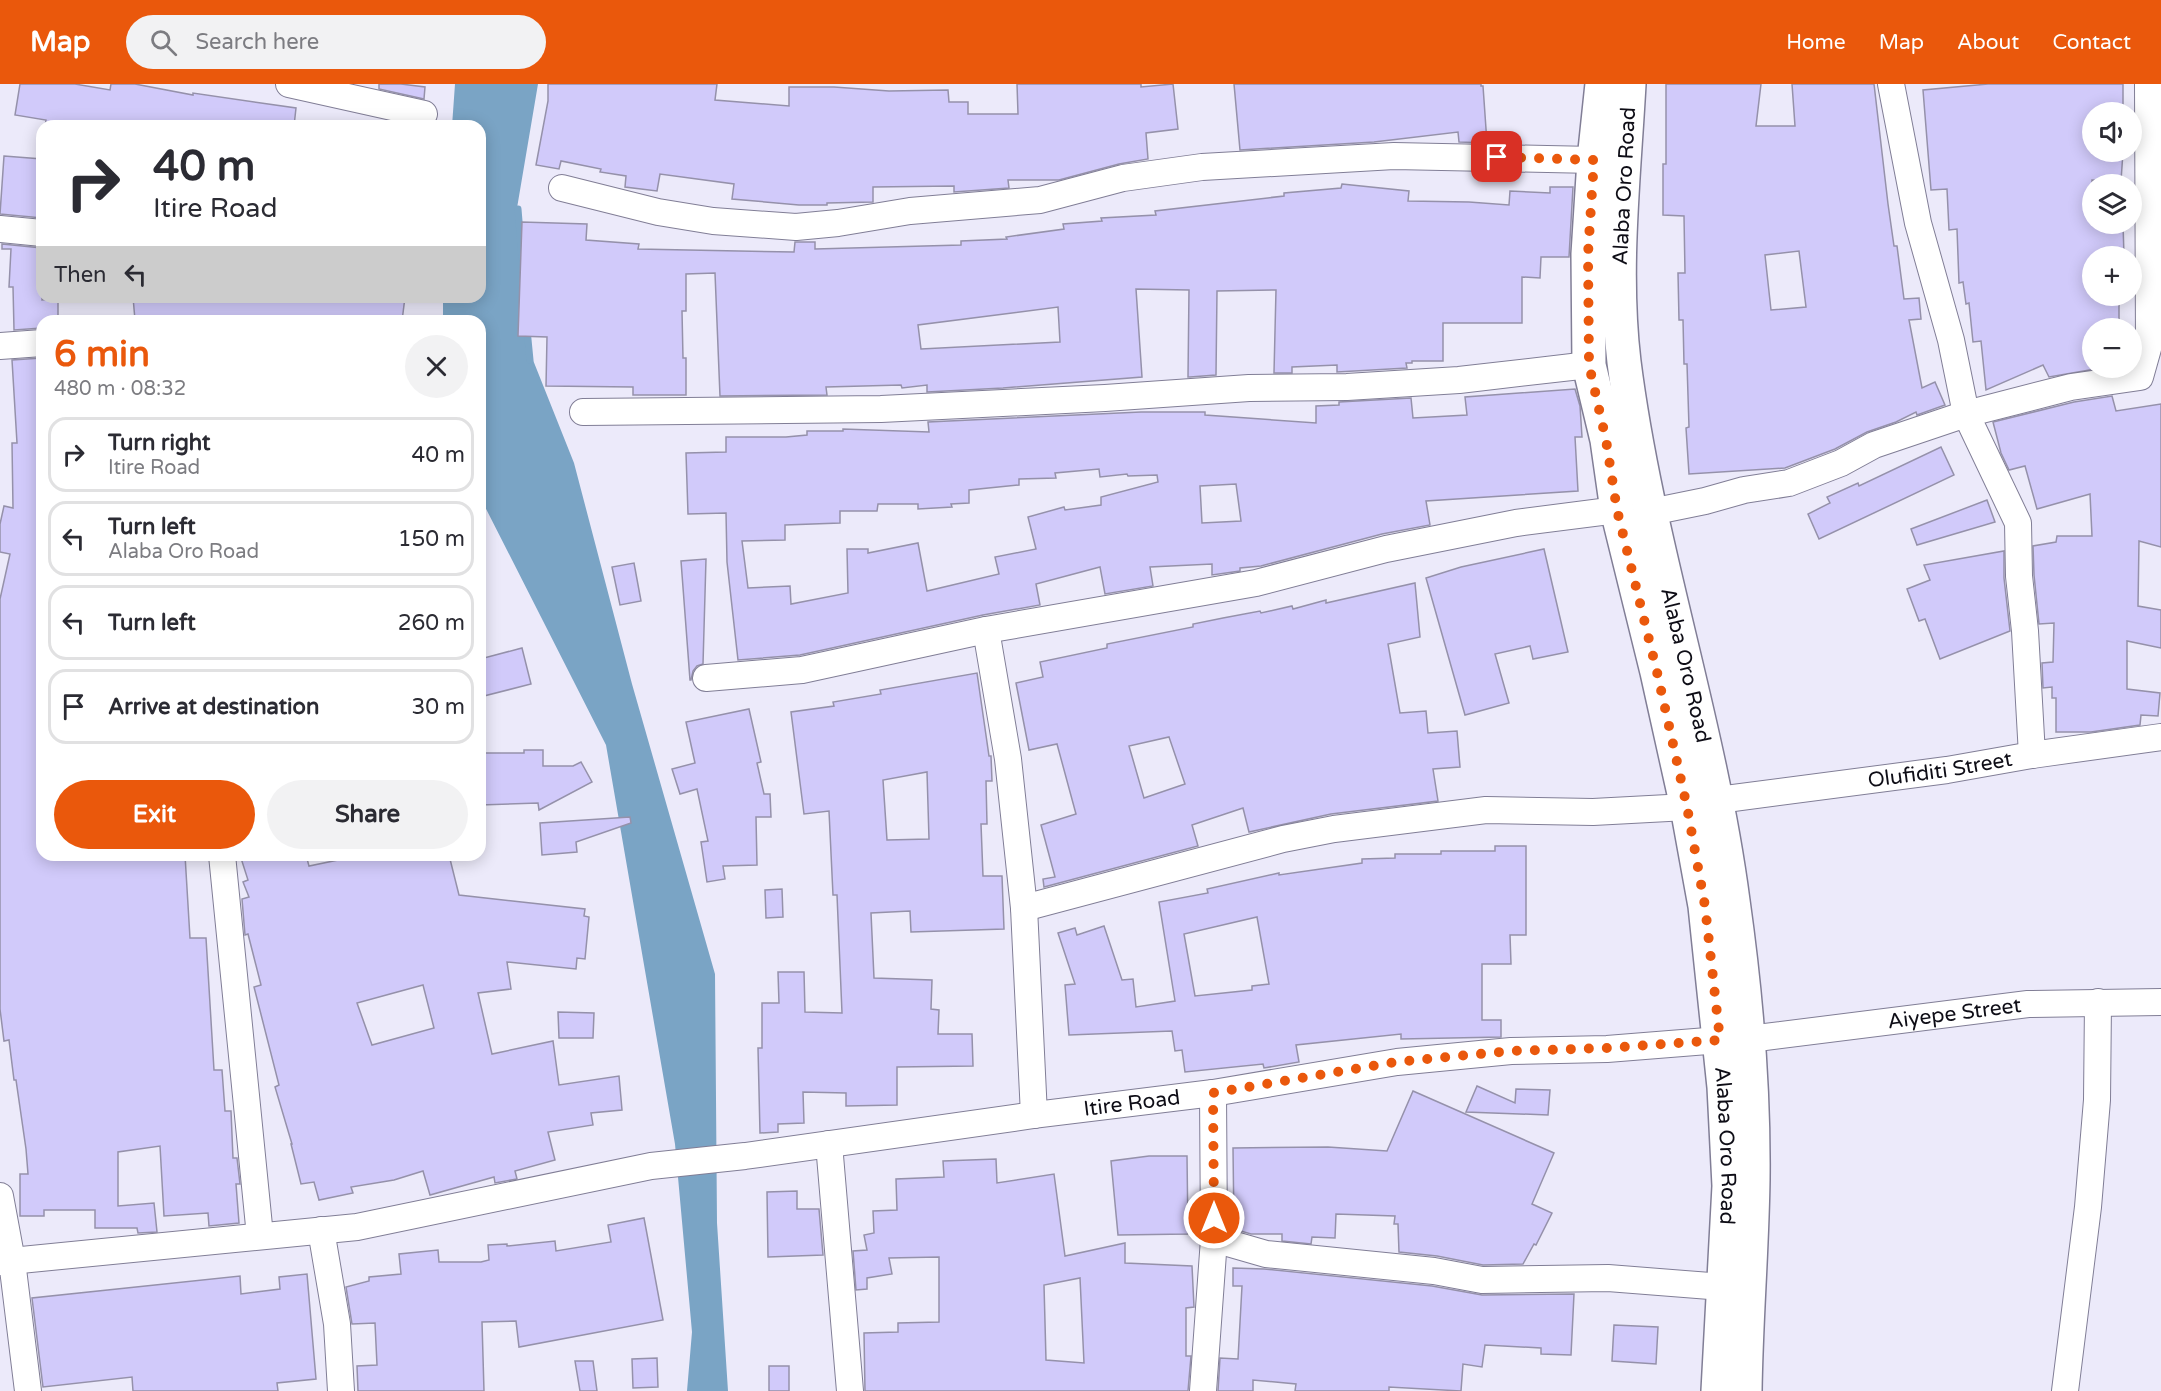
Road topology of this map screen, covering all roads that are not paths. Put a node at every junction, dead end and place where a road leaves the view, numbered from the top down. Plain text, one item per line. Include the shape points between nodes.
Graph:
1 (289, 84) edge
2 (1602, 84) edge
3 (1629, 84) edge
4 (1891, 84) edge
5 (2148, 84) edge
6 (424, 114) dead end
7 (1594, 160) junction
8 (562, 188) dead end
9 (0, 229) edge
10 (36, 232) edge
11 (36, 343) edge
12 (0, 346) edge
13 (1589, 365) junction
14 (583, 412) dead end
15 (1966, 414) junction
16 (1617, 510) junction
17 (1651, 512) junction
18 (986, 630) junction
19 (706, 678) dead end
20 (2161, 737) edge
21 (2032, 755) junction
22 (1702, 804) junction
23 (223, 861) edge
24 (1024, 908) junction
25 (2098, 1002) junction
26 (2161, 1002) edge
27 (1735, 1040) junction
28 (1213, 1093) junction
29 (1034, 1115) junction
30 (829, 1144) junction
31 (0, 1196) edge
32 (321, 1230) junction
33 (260, 1236) junction
34 (1214, 1239) junction
35 (6, 1262) edge
36 (1723, 1287) junction
37 (1732, 1382) edge
38 (28, 1391) edge
39 (341, 1391) edge
40 (850, 1391) edge
41 (1203, 1391) edge
42 (2065, 1391) edge

1 - 6 street
2 - 7 main road, Alaba Oro Road
3 - 17 main road, Alaba Oro Road via 1620,284 1624,360
4 - 15 street via 1918,223 1951,340
5 - 15 street via 2149,345 2140,377 2071,387
7 - 8 street via 1394,156 1202,167 1123,178 1040,200 909,211 796,227 713,221 658,212
7 - 13 main road, Alaba Oro Road via 1588,254
9 - 10 street
11 - 12 street
13 - 14 street via 1459,380 881,410
13 - 16 main road, Alaba Oro Road
15 - 17 street via 1874,445 1789,483
15 - 21 street via 2018,523
16 - 18 street via 1516,523 1386,549 1256,583
16 - 22 main road, Alaba Oro Road via 1657,672
17 - 22 main road, Alaba Oro Road
18 - 19 street via 802,670
18 - 24 street via 1008,759
20 - 21 street, Olufiditi Street
21 - 22 street, Olufiditi Street
22 - 24 street, Olufiditi Street via 1593,812 1485,810 1334,829 1283,838
22 - 27 main road, Alaba Oro Road via 1705,906
23 - 33 street
24 - 29 street
25 - 26 street, Aiyepe Street
25 - 27 street, Aiyepe Street via 2028,1004
25 - 42 street via 2088,1207
27 - 28 street, Itire Road via 1511,1051 1408,1061
27 - 36 main road, Alaba Oro Road via 1725,1087 1729,1186
27 - 37 main road, Alaba Oro Road via 1753,1176
28 - 29 street, Itire Road
28 - 34 street
29 - 30 street, Itire Road
30 - 32 street, Itire Road via 651,1166 357,1227
30 - 40 street
31 - 35 street
32 - 33 street, Itire Road
32 - 39 street via 337,1324
33 - 35 street, Itire Road
34 - 36 street via 1266,1254 1434,1271 1482,1280 1608,1278
34 - 41 street
35 - 38 street
36 - 37 main road, Alaba Oro Road

